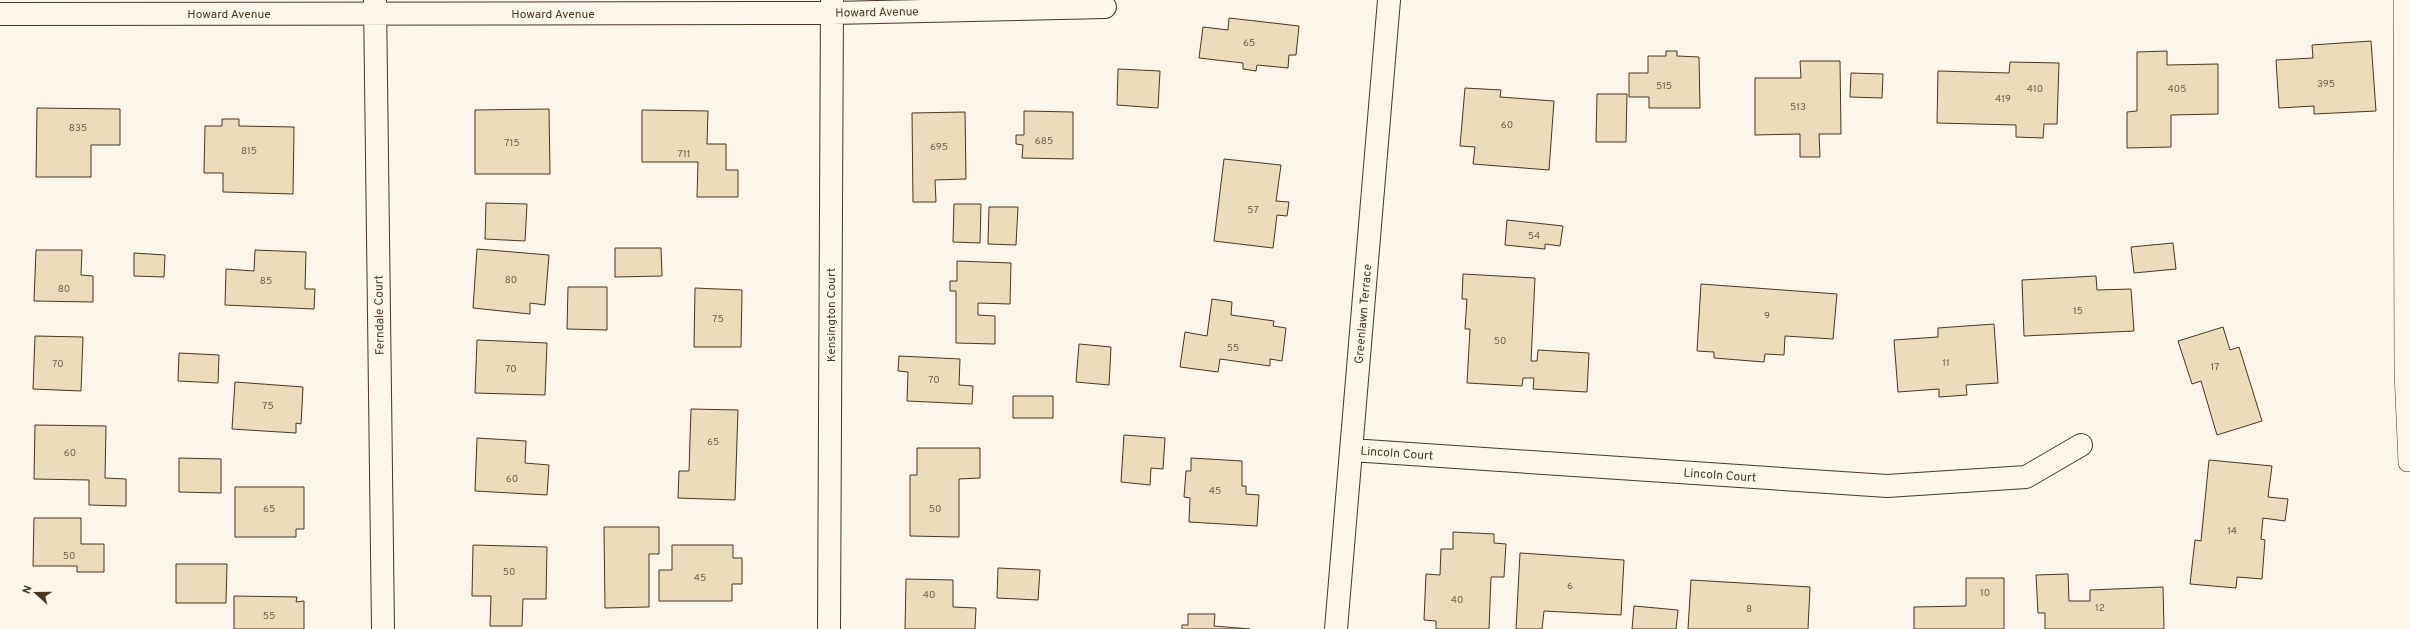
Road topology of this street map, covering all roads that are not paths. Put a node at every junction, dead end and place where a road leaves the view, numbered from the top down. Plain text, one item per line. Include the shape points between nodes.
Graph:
1 (1389, 0) edge
2 (2402, 0) edge
3 (375, 7) edge
4 (832, 7) edge
5 (1105, 7) dead end
6 (0, 14) edge
7 (2081, 445) dead end
8 (1351, 450) junction
9 (2410, 462) edge
10 (383, 629) edge
11 (829, 629) edge
12 (1336, 629) edge

1 - 8 street, Greenlawn Terrace
2 - 9 lane via 2403,372 2407,463
3 - 4 street, Howard Avenue
3 - 6 street, Howard Avenue
3 - 10 street, Ferndale Court
4 - 5 street, Howard Avenue
4 - 11 street, Kensington Court
7 - 8 street, Lincoln Court via 2026,477 1887,486
8 - 12 street, Greenlawn Terrace

